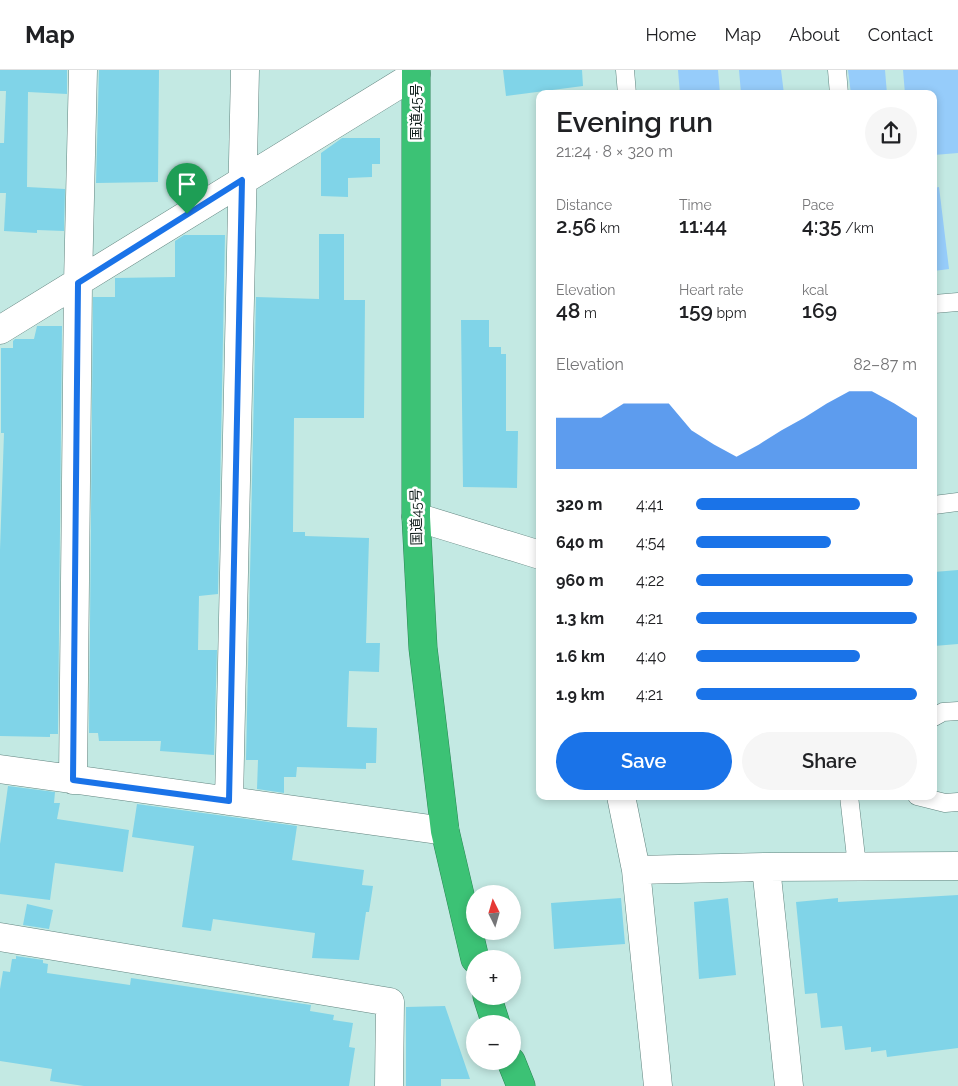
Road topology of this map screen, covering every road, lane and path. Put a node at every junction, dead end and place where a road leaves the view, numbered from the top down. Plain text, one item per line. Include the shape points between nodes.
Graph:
1 (83, 70) edge
2 (245, 70) edge
3 (625, 70) edge
4 (836, 70) edge
5 (416, 72) edge
6 (627, 90) edge
7 (838, 90) edge
8 (242, 180) junction
9 (78, 283) junction
10 (958, 302) edge
11 (937, 304) edge
12 (0, 330) edge
13 (958, 502) edge
14 (937, 504) edge
15 (416, 517) junction
16 (536, 555) edge
17 (958, 711) edge
18 (937, 715) edge
19 (0, 769) edge
20 (73, 780) junction
21 (622, 800) edge
22 (850, 800) edge
23 (929, 800) edge
24 (229, 801) junction
25 (958, 802) edge
26 (445, 831) junction
27 (858, 866) junction
28 (958, 866) edge
29 (766, 867) junction
30 (636, 870) junction
31 (0, 937) edge
32 (473, 950) edge
33 (515, 1070) edge
34 (389, 1086) edge
35 (521, 1086) edge
36 (658, 1086) edge
37 (789, 1086) edge

1 - 9 street
2 - 8 street
3 - 6 lane
4 - 7 lane
5 - 8 street
5 - 15 highway, 国道45号
8 - 9 street
8 - 24 street
9 - 12 street
9 - 20 street
10 - 11 lane
13 - 14 lane
15 - 16 street
15 - 26 highway, 国道45号 via 423,648
17 - 18 lane
19 - 20 street
20 - 24 street
21 - 30 street
22 - 27 lane
23 - 25 lane
24 - 26 street
26 - 32 highway, 国道45号
27 - 28 street
27 - 29 street
29 - 30 street
29 - 37 street
30 - 36 street
31 - 34 street via 390,1002
33 - 35 highway

